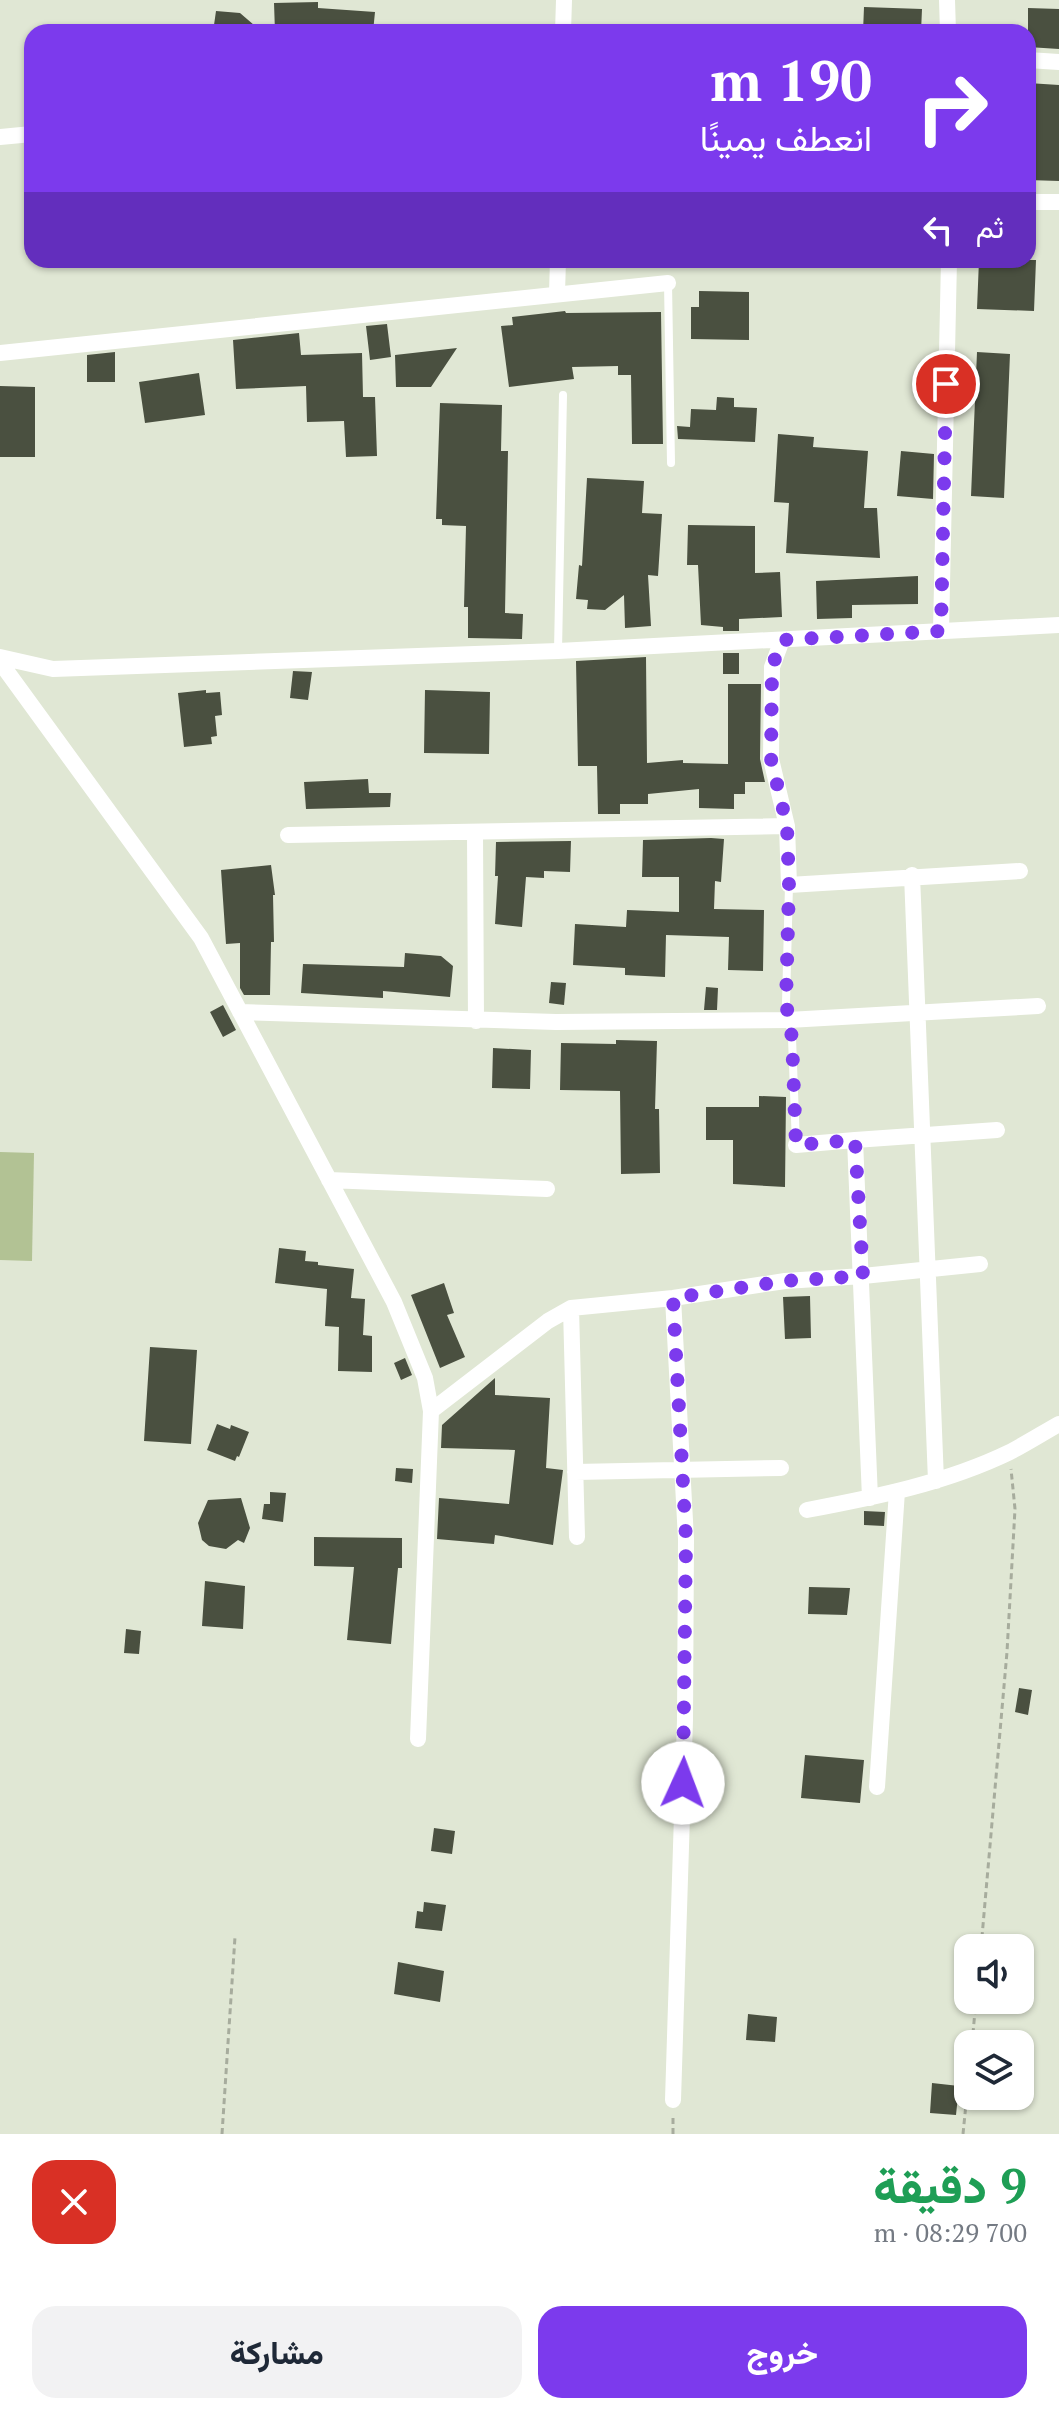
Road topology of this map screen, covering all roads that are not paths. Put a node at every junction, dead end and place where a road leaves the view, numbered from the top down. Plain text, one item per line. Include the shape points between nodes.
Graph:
1 (564, 0) edge
2 (947, 0) edge
3 (563, 24) edge
4 (948, 24) edge
5 (1036, 61) edge
6 (1059, 62) edge
7 (24, 135) edge
8 (0, 137) edge
9 (1036, 202) edge
10 (1059, 202) edge
11 (558, 268) edge
12 (949, 268) edge
13 (668, 283) joint
14 (557, 293) junction
15 (0, 353) edge
16 (563, 395) dead end
17 (671, 463) dead end
18 (1059, 625) edge
19 (941, 631) junction
20 (782, 640) junction
21 (558, 651) junction
22 (0, 660) edge
23 (787, 826) junction
24 (475, 833) junction
25 (288, 835) dead end
26 (1020, 871) dead end
27 (912, 875) junction
28 (789, 885) junction
29 (1038, 1006) dead end
30 (917, 1011) junction
31 (240, 1012) junction
32 (788, 1020) junction
33 (476, 1021) junction
34 (997, 1130) dead end
35 (922, 1134) junction
36 (855, 1140) junction
37 (796, 1145) joint
38 (329, 1180) junction
39 (547, 1189) dead end
40 (980, 1264) dead end
41 (927, 1269) junction
42 (863, 1276) junction
43 (673, 1298) junction
44 (571, 1308) junction
45 (431, 1411) junction
46 (1059, 1424) edge
47 (781, 1468) dead end
48 (682, 1470) junction
49 (575, 1472) junction
50 (936, 1481) junction
51 (897, 1491) junction
52 (870, 1498) junction
53 (807, 1510) dead end
54 (577, 1537) dead end
55 (418, 1739) dead end
56 (877, 1787) dead end
57 (673, 2100) dead end

1 - 3 street
2 - 4 street
5 - 6 street
7 - 8 street
9 - 10 street
11 - 14 street
12 - 19 street
13 - 14 street
13 - 17 lane
14 - 15 street
16 - 21 lane
18 - 19 street
19 - 20 street
20 - 21 street
20 - 23 street via 772,667 771,759
21 - 22 street via 53,669
22 - 31 street via 201,938
23 - 24 street
23 - 28 street
24 - 25 street
24 - 33 street
26 - 27 street
27 - 28 street
27 - 30 street
28 - 32 lane
29 - 30 street
30 - 32 street
30 - 35 street
31 - 33 street
31 - 38 street
32 - 33 street
32 - 37 lane
34 - 35 street
35 - 36 street
35 - 41 street
36 - 37 street
36 - 42 street
38 - 39 street
38 - 45 street via 394,1302 425,1378
40 - 41 street
41 - 42 street
41 - 50 street
42 - 43 street via 785,1281
42 - 52 street
43 - 44 street
43 - 48 street
44 - 45 street
44 - 49 street
45 - 55 street
46 - 50 street via 1009,1452
47 - 48 street
48 - 49 street
48 - 57 street via 685,1720
49 - 54 street
50 - 51 street
51 - 52 street
51 - 56 street
52 - 53 street

